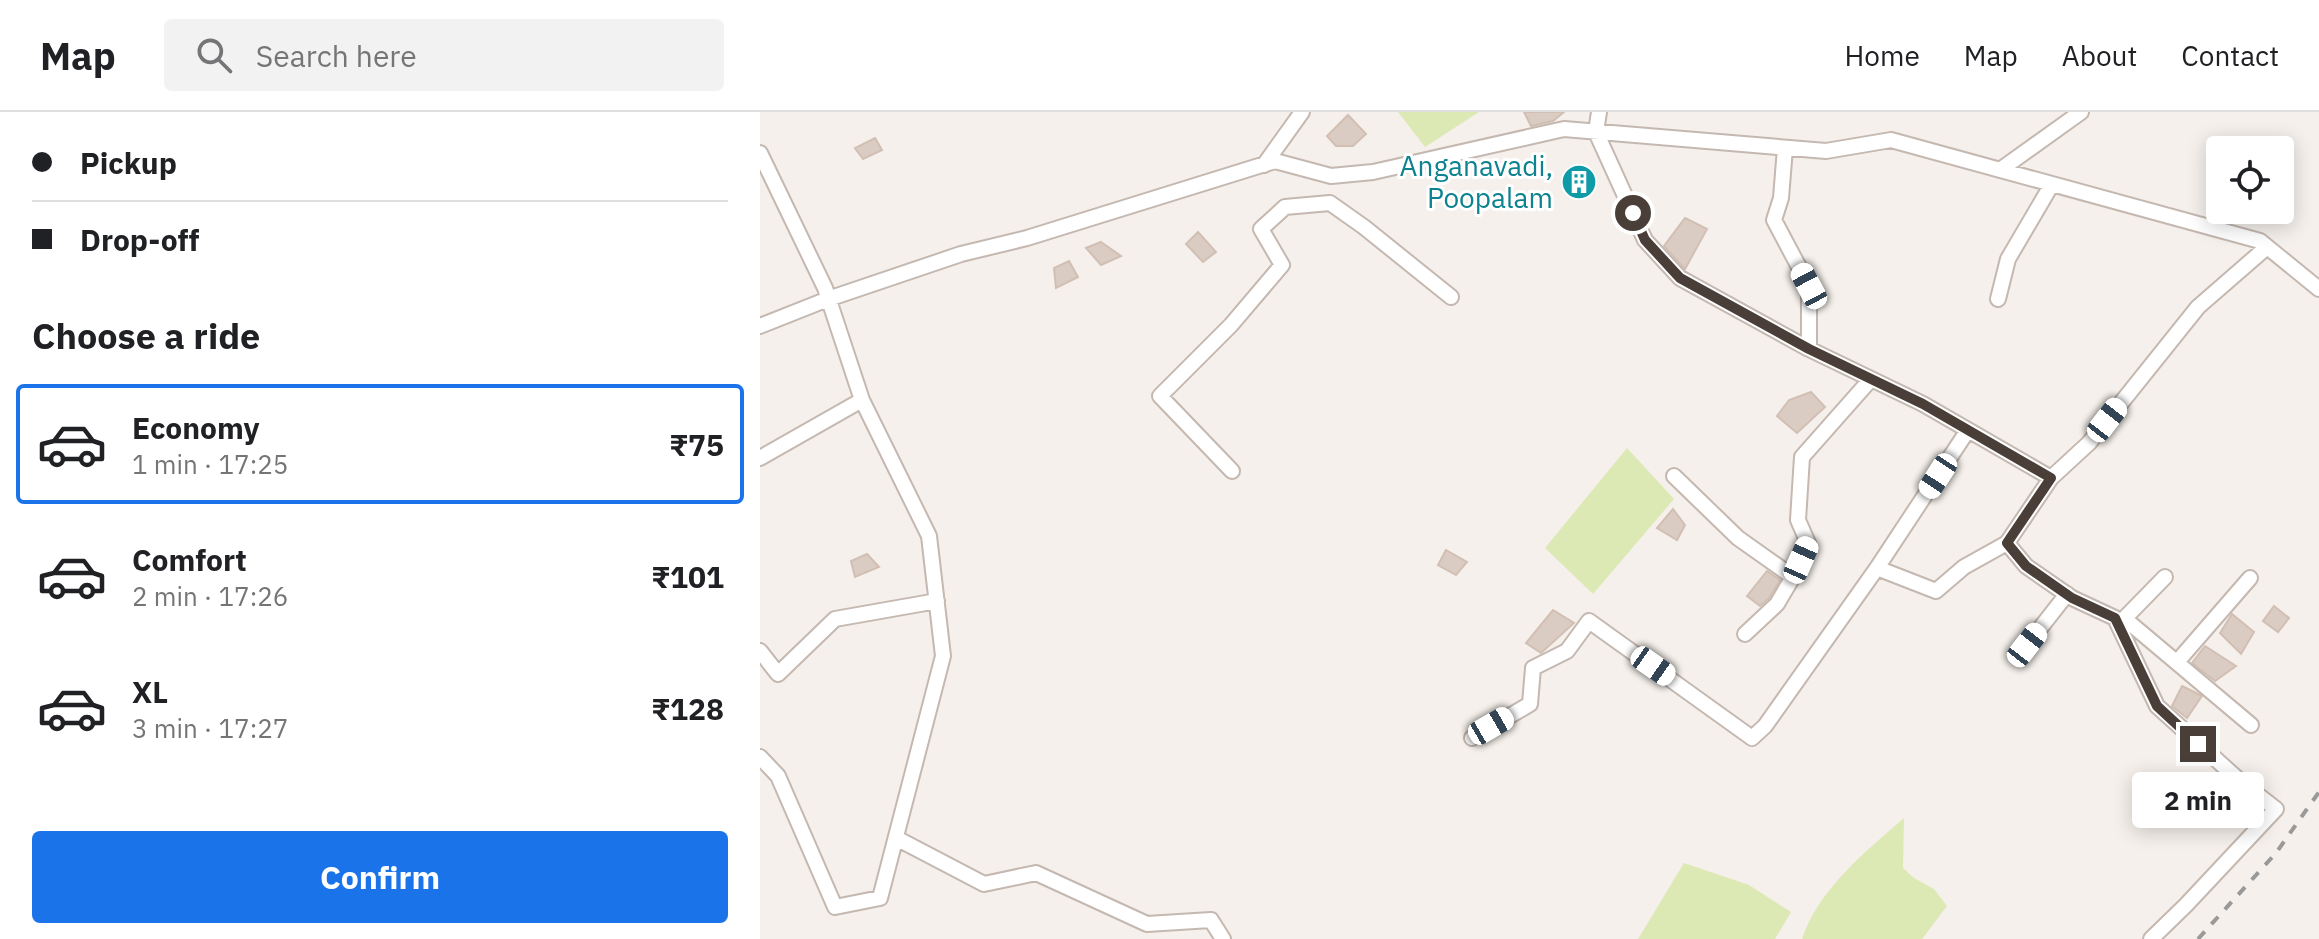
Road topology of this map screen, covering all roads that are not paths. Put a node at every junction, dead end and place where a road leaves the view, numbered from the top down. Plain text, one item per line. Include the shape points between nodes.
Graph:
1 (1302, 112) edge
2 (1599, 112) edge
3 (2081, 112) edge
4 (1596, 132) junction
5 (1785, 148) junction
6 (760, 153) edge
7 (1264, 165) junction
8 (2000, 170) junction
9 (2052, 184) junction
10 (2267, 247) junction
11 (2319, 289) edge
12 (1451, 297) dead end
13 (828, 299) junction
14 (1998, 299) dead end
15 (760, 326) edge
16 (1809, 349) junction
17 (1871, 379) junction
18 (862, 400) junction
19 (1968, 430) junction
20 (760, 458) edge
21 (1232, 471) dead end
22 (1674, 476) dead end
23 (2051, 478) junction
24 (2007, 543) junction
25 (1877, 568) junction
26 (1793, 577) junction
27 (2165, 577) dead end
28 (2250, 578) dead end
29 (2067, 594) junction
30 (937, 601) junction
31 (2122, 622) junction
32 (1745, 634) dead end
33 (2027, 645) dead end
34 (760, 651) edge
35 (2177, 662) junction
36 (2251, 725) dead end
37 (1472, 738) dead end
38 (760, 757) edge
39 (896, 838) junction
40 (1223, 939) edge
41 (2151, 939) edge

1 - 7 street
2 - 4 street
3 - 8 street
4 - 5 street
4 - 7 street via 1564,129 1373,172 1331,176 1275,161
4 - 16 street via 1645,240 1680,278
5 - 8 street via 1826,151 1891,140
5 - 16 street via 1774,220 1809,286
6 - 13 street
7 - 13 street
8 - 9 street
9 - 10 street
9 - 14 street via 2008,259
10 - 11 street
10 - 23 street via 2198,307 2089,443
12 - 21 street via 1330,203 1285,207 1261,229 1282,265 1160,396
13 - 15 street
13 - 18 street
16 - 17 street
17 - 19 street
17 - 26 street via 1802,457 1798,520 1808,543
18 - 20 street
18 - 30 street via 929,536
19 - 23 street
19 - 25 street
22 - 26 street via 1738,538
23 - 24 street
24 - 25 street via 1964,567 1936,591
24 - 29 street via 2026,566
25 - 37 street via 1752,738 1589,621 1567,651 1533,668 1530,704
26 - 32 street via 1777,604
27 - 31 street
28 - 35 street
29 - 31 street
29 - 33 street
30 - 34 street via 835,619 778,674
30 - 39 street via 943,656
31 - 35 street
31 - 41 street via 2157,706 2276,809
35 - 36 street
38 - 39 street via 778,776 835,907 880,898
39 - 40 street via 984,884 1036,873 1147,924 1211,920

